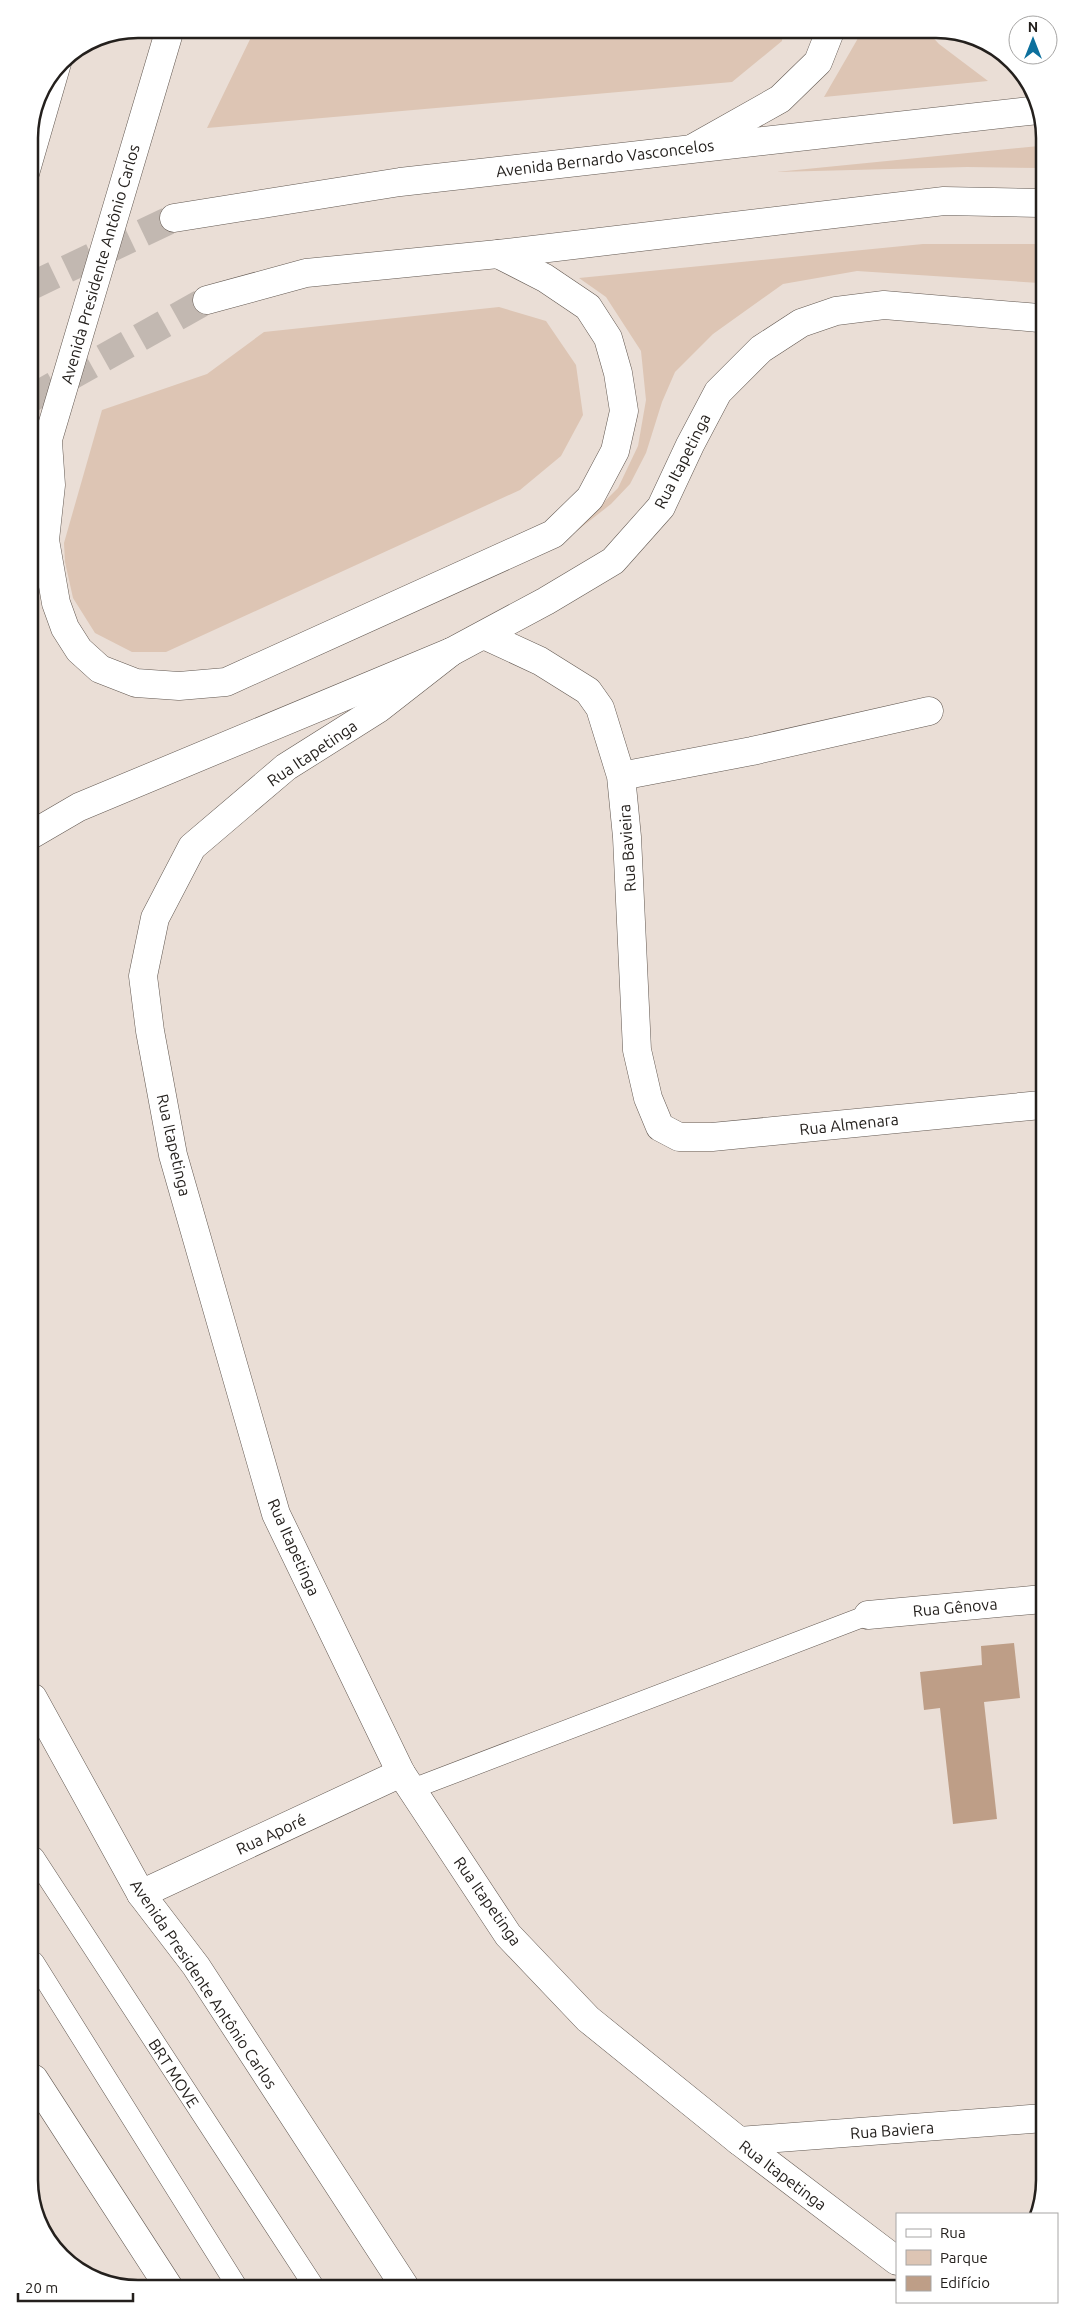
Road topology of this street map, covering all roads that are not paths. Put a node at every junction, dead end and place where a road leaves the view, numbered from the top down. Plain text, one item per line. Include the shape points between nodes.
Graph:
1 (168, 38) edge
2 (827, 38) edge
3 (56, 79) edge
4 (1032, 111) edge
5 (38, 143) edge
6 (695, 147) junction
7 (1036, 203) edge
8 (174, 218) tunnel mouth
9 (498, 254) junction
10 (207, 300) tunnel mouth
11 (1036, 318) edge
12 (48, 442) junction
13 (38, 474) edge
14 (484, 635) junction
15 (451, 652) junction
16 (929, 711) dead end
17 (621, 776) junction
18 (38, 831) edge
19 (1036, 1105) edge
20 (660, 1127) joint
21 (1036, 1600) edge
22 (868, 1615) joint
23 (38, 1707) edge
24 (406, 1781) junction
25 (38, 1863) edge
26 (140, 1894) junction
27 (38, 1968) edge
28 (38, 2085) edge
29 (1036, 2119) edge
30 (739, 2141) junction
31 (896, 2260) edge
32 (164, 2280) edge
33 (233, 2280) edge
34 (310, 2280) edge
35 (400, 2280) edge

1 - 12 main road, Avenida Presidente Antônio Carlos
2 - 6 main road via 818,62 780,99
3 - 5 lane
4 - 6 main road, Avenida Bernardo Vasconcelos
6 - 8 main road, Avenida Bernardo Vasconcelos via 400,182
7 - 9 main road via 944,201
9 - 10 main road via 306,273
9 - 12 main road via 545,278 588,307 608,338 624,411 615,451 590,498 553,534 226,682 179,686 136,684 100,670 79,650 65,628 56,603 45,540 51,485
11 - 14 main road, Rua Itapetinga via 884,306 836,311 801,323 761,349 718,392 662,508 613,562
12 - 13 main road, Avenida Presidente Antônio Carlos
14 - 15 main road, Rua Itapetinga
14 - 17 main road, Rua Bavieira via 540,661 588,691 600,708
15 - 18 main road via 79,807
15 - 24 main road, Rua Itapetinga via 378,709 286,767 192,847 155,918 143,976 173,1155 276,1514
16 - 17 main road via 752,751
17 - 20 main road, Rua Bavieira via 638,1050 648,1098
19 - 20 main road, Rua Almenara via 712,1137 679,1137
21 - 22 main road, Rua Gênova
22 - 24 lane
23 - 26 main road, Avenida Presidente Antônio Carlos
24 - 26 main road, Rua Aporé
24 - 30 main road, Rua Itapetinga via 508,1935 588,2019
25 - 34 lane, BRT MOVE
26 - 35 main road, Avenida Presidente Antônio Carlos via 196,1966
27 - 33 lane
28 - 32 main road
29 - 30 main road, Rua Baviera
30 - 31 main road, Rua Itapetinga

